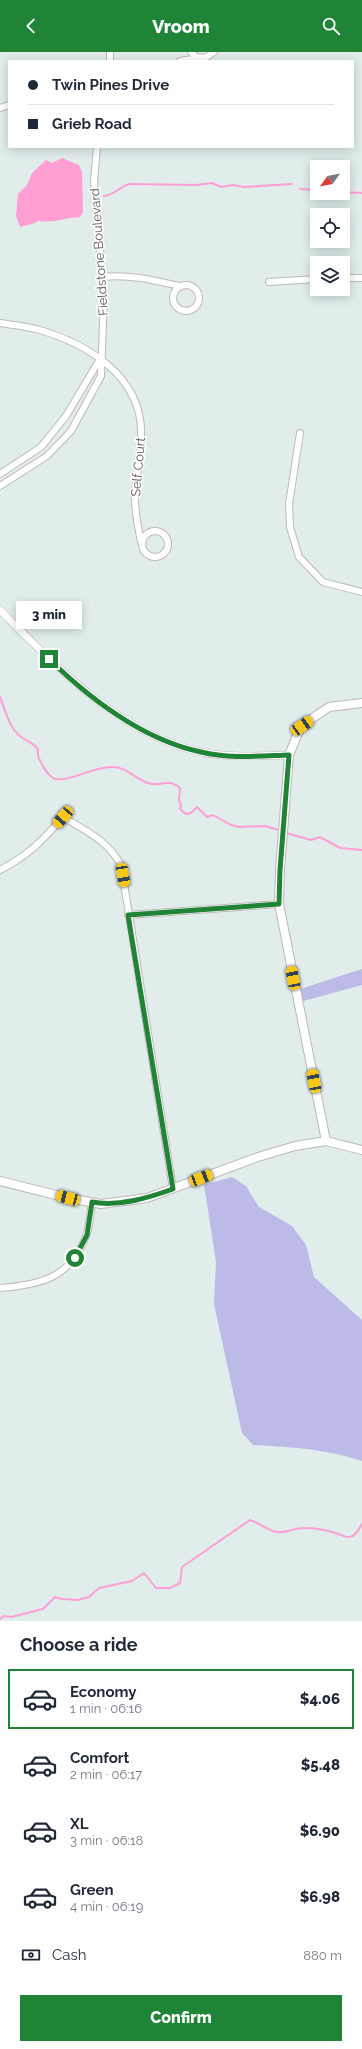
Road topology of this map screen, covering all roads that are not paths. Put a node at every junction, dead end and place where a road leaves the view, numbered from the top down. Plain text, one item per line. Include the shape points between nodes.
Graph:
1 (191, 52) edge
2 (214, 52) edge
3 (200, 58) junction
4 (187, 60) edge
5 (97, 148) edge
6 (102, 277) junction
7 (350, 278) edge
8 (362, 278) edge
9 (310, 279) edge
10 (269, 282) dead end
11 (179, 286) junction
12 (0, 324) edge
13 (101, 358) junction
14 (300, 433) dead end
15 (0, 474) edge
16 (0, 486) edge
17 (141, 542) junction
18 (362, 592) edge
19 (0, 610) edge
20 (362, 703) edge
21 (289, 755) junction
22 (0, 870) edge
23 (279, 904) junction
24 (128, 915) junction
25 (326, 1140) junction
26 (362, 1150) edge
27 (0, 1181) edge
28 (173, 1189) junction
29 (92, 1202) junction
30 (0, 1288) edge

1 - 3 street
2 - 3 street via 209,57
3 - 4 street
5 - 6 street, Fieldstone Boulevard via 94,181
6 - 11 street via 142,277
6 - 13 street, Fieldstone Boulevard via 104,324
7 - 8 street
9 - 10 street
11 - 11 street via 173,293 174,305 186,312 195,308 199,300 198,291 187,284
12 - 13 street, Self Court via 35,329 80,345
13 - 15 street, Fieldstone Boulevard via 66,416 41,447
13 - 16 street, Fieldstone Boulevard via 101,376 70,431 47,456
13 - 17 street, Self Court via 124,381 138,408 142,436 135,513
14 - 18 street via 289,504 290,527 299,557 323,582
17 - 17 street via 146,553 154,556 162,554 167,547 164,536 157,531 149,532
19 - 21 street via 65,674 137,727 170,743 201,752 236,756
20 - 21 main road via 329,707 302,726
21 - 23 main road
22 - 24 street via 20,860 40,843 63,817 99,839 113,851 121,865
23 - 24 street
23 - 25 main road
24 - 28 street
25 - 26 main road
25 - 28 main road via 258,1157
27 - 29 main road
28 - 29 main road via 147,1198 101,1204
29 - 30 street via 87,1235 75,1258 54,1277 28,1286

